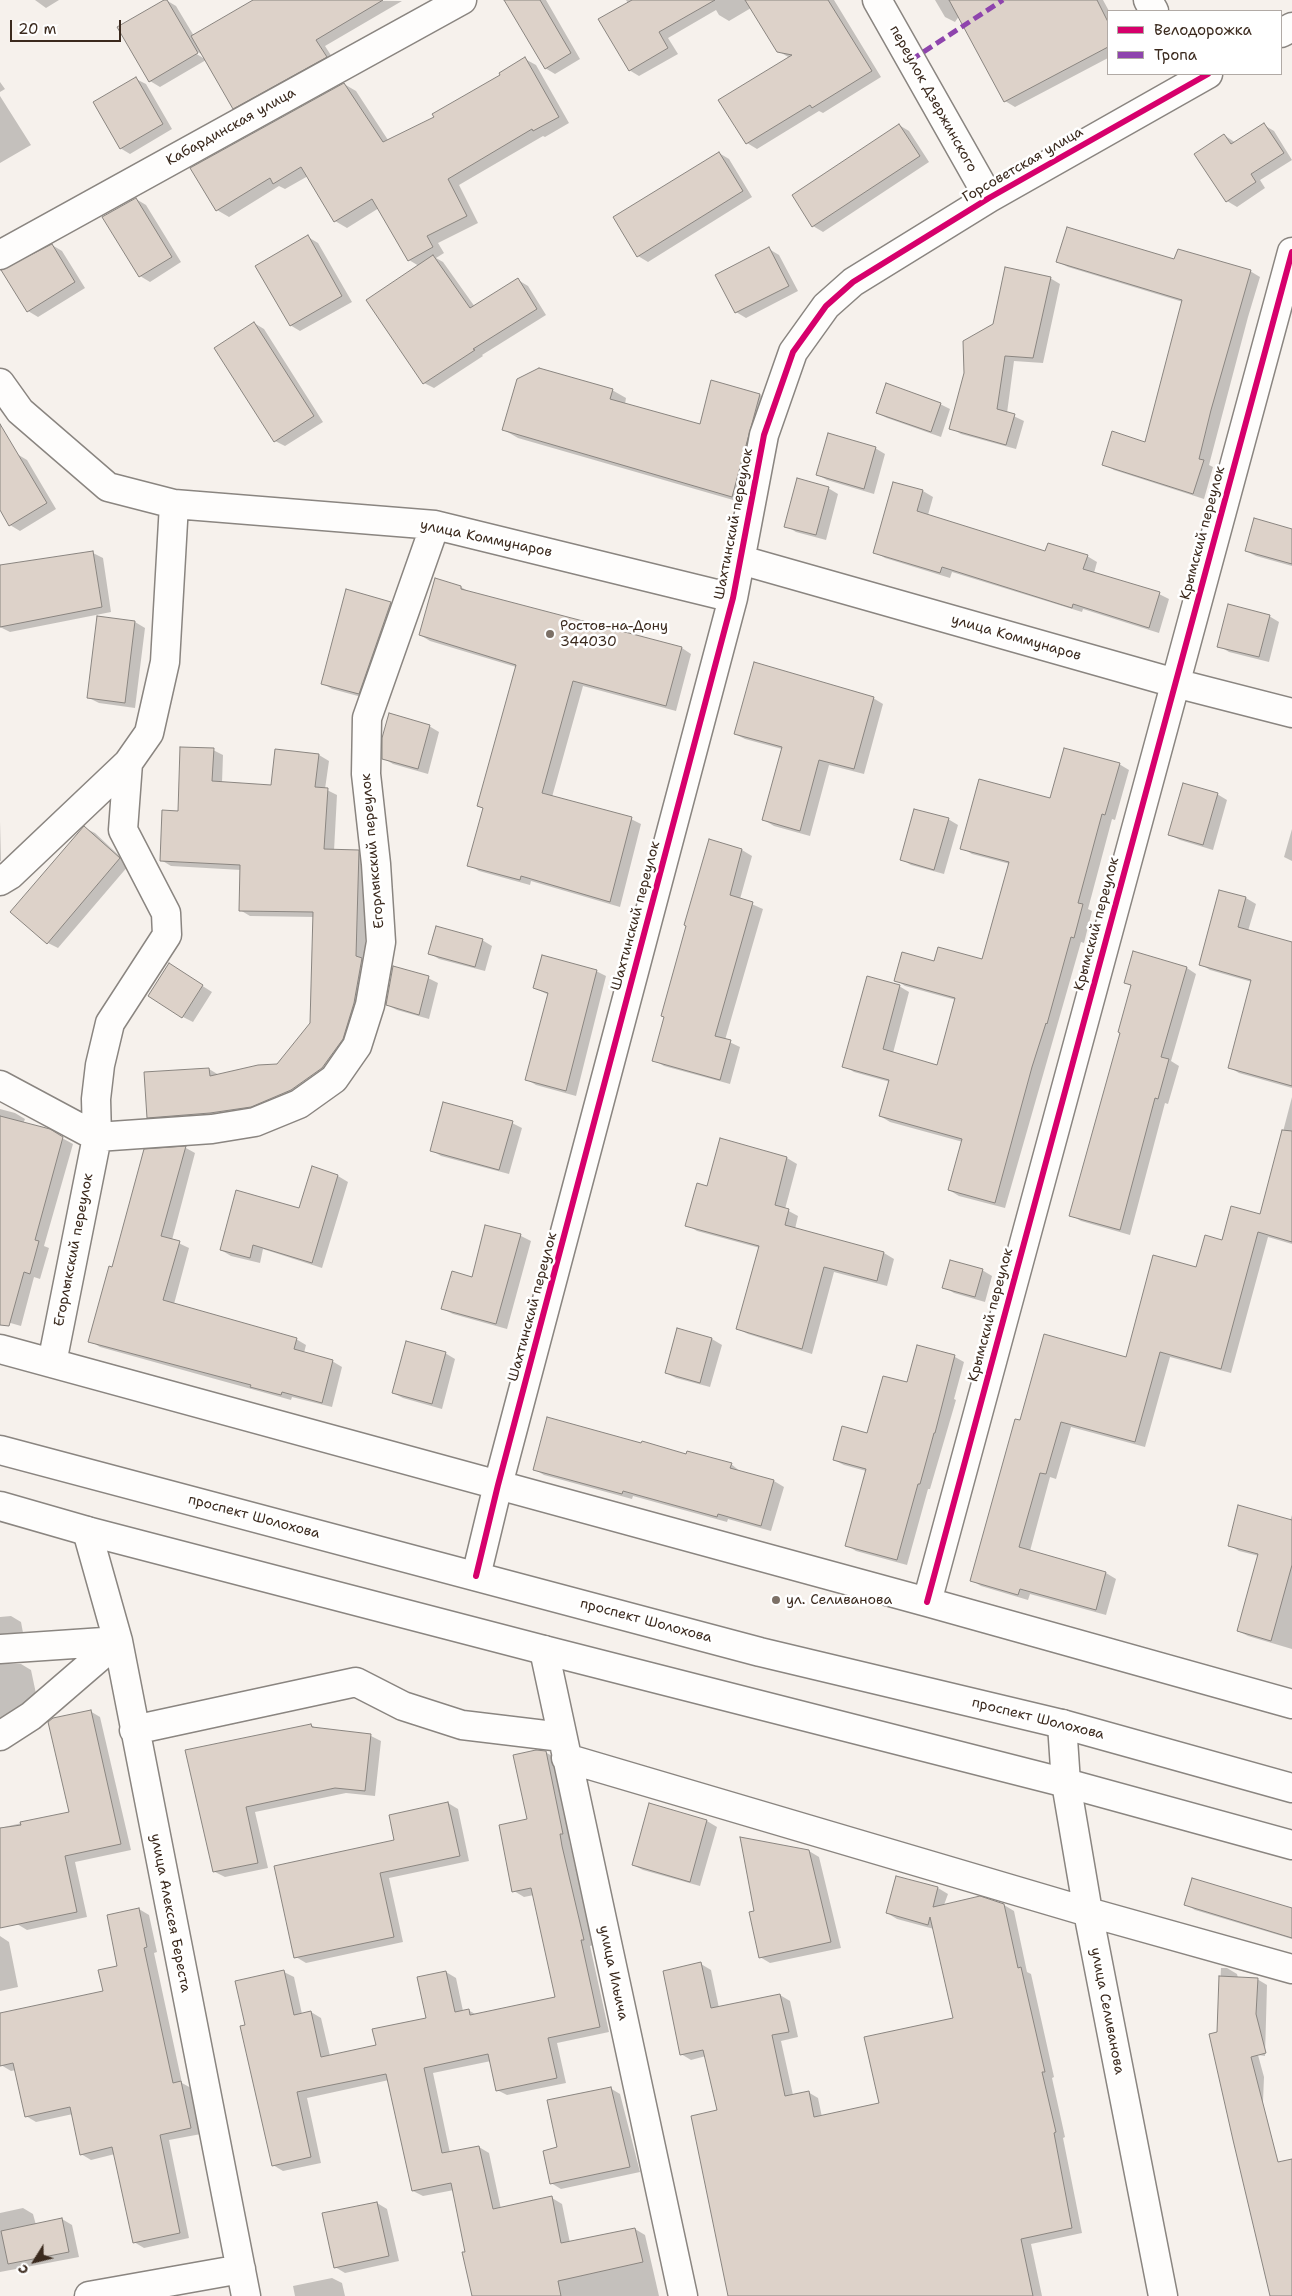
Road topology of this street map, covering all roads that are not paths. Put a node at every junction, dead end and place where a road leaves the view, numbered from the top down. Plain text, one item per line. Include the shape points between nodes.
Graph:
1 (462, 0) edge
2 (877, 0) edge
3 (1198, 76) edge
4 (989, 198) junction
5 (1292, 252) edge
6 (0, 255) edge
7 (853, 282) joint
8 (0, 383) edge
9 (174, 504) junction
10 (435, 525) junction
11 (741, 560) junction
12 (734, 598) junction
13 (1175, 682) junction
14 (1292, 713) edge
15 (128, 763) junction
16 (0, 881) edge
17 (0, 1085) edge
18 (97, 1137) junction
19 (0, 1349) edge
20 (52, 1362) junction
21 (0, 1450) edge
22 (498, 1485) junction
23 (0, 1506) edge
24 (88, 1531) junction
25 (476, 1576) junction
26 (927, 1602) junction
27 (118, 1641) junction
28 (0, 1649) edge
29 (544, 1650) junction
30 (1292, 1704) edge
31 (1062, 1724) junction
32 (134, 1730) junction
33 (0, 1736) edge
34 (564, 1748) junction
35 (1066, 1782) junction
36 (1292, 1788) edge
37 (1292, 1845) edge
38 (1088, 1912) junction
39 (1292, 1969) edge
40 (241, 2269) junction
41 (90, 2296) edge
42 (246, 2296) edge
43 (683, 2296) edge
44 (1163, 2296) edge

1 - 6 street, Кабардинская улица
2 - 4 street, переулок Дзержинского
3 - 4 street, Горсоветская улица
4 - 7 street, Горсоветская улица
5 - 13 street, Крымский переулок
7 - 11 street, Шахтинский переулок via 826,306 793,352 764,435
8 - 9 street, улица Коммунаров via 20,410 108,487
9 - 10 street, улица Коммунаров
9 - 15 street via 165,662 149,733
10 - 12 street, улица Коммунаров
10 - 18 street, Егорлыкский переулок via 367,718 366,774 381,942 370,1005 357,1046 334,1079 299,1104 256,1122
11 - 12 street, Шахтинский переулок
11 - 13 street, улица Коммунаров
12 - 22 street, Шахтинский переулок
13 - 14 street, улица Коммунаров
13 - 26 street, Крымский переулок
15 - 16 street
15 - 18 street, Егорлыкский переулок via 123,830 166,913 167,935 110,1023 96,1099
17 - 18 street
18 - 20 street, Егорлыкский переулок
19 - 20 street
20 - 22 street
21 - 25 street, проспект Шолохова
22 - 25 street, Шахтинский переулок
22 - 26 street
23 - 24 street
24 - 27 street, улица Алексея Береста
24 - 29 street
25 - 31 street, проспект Шолохова via 760,1652
26 - 30 street
27 - 28 street
27 - 32 street, улица Алексея Береста
27 - 33 street via 31,1716
29 - 34 street, улица Ильича
29 - 35 street
31 - 35 street, улица Селиванова
31 - 36 street, проспект Шолохова
32 - 34 street via 356,1682 403,1706 462,1725
32 - 40 street, улица Алексея Береста
34 - 38 street
34 - 43 street, улица Ильича
35 - 37 street
35 - 38 street, улица Селиванова
38 - 39 street
38 - 44 street, улица Селиванова
40 - 41 street
40 - 42 street, улица Алексея Береста

